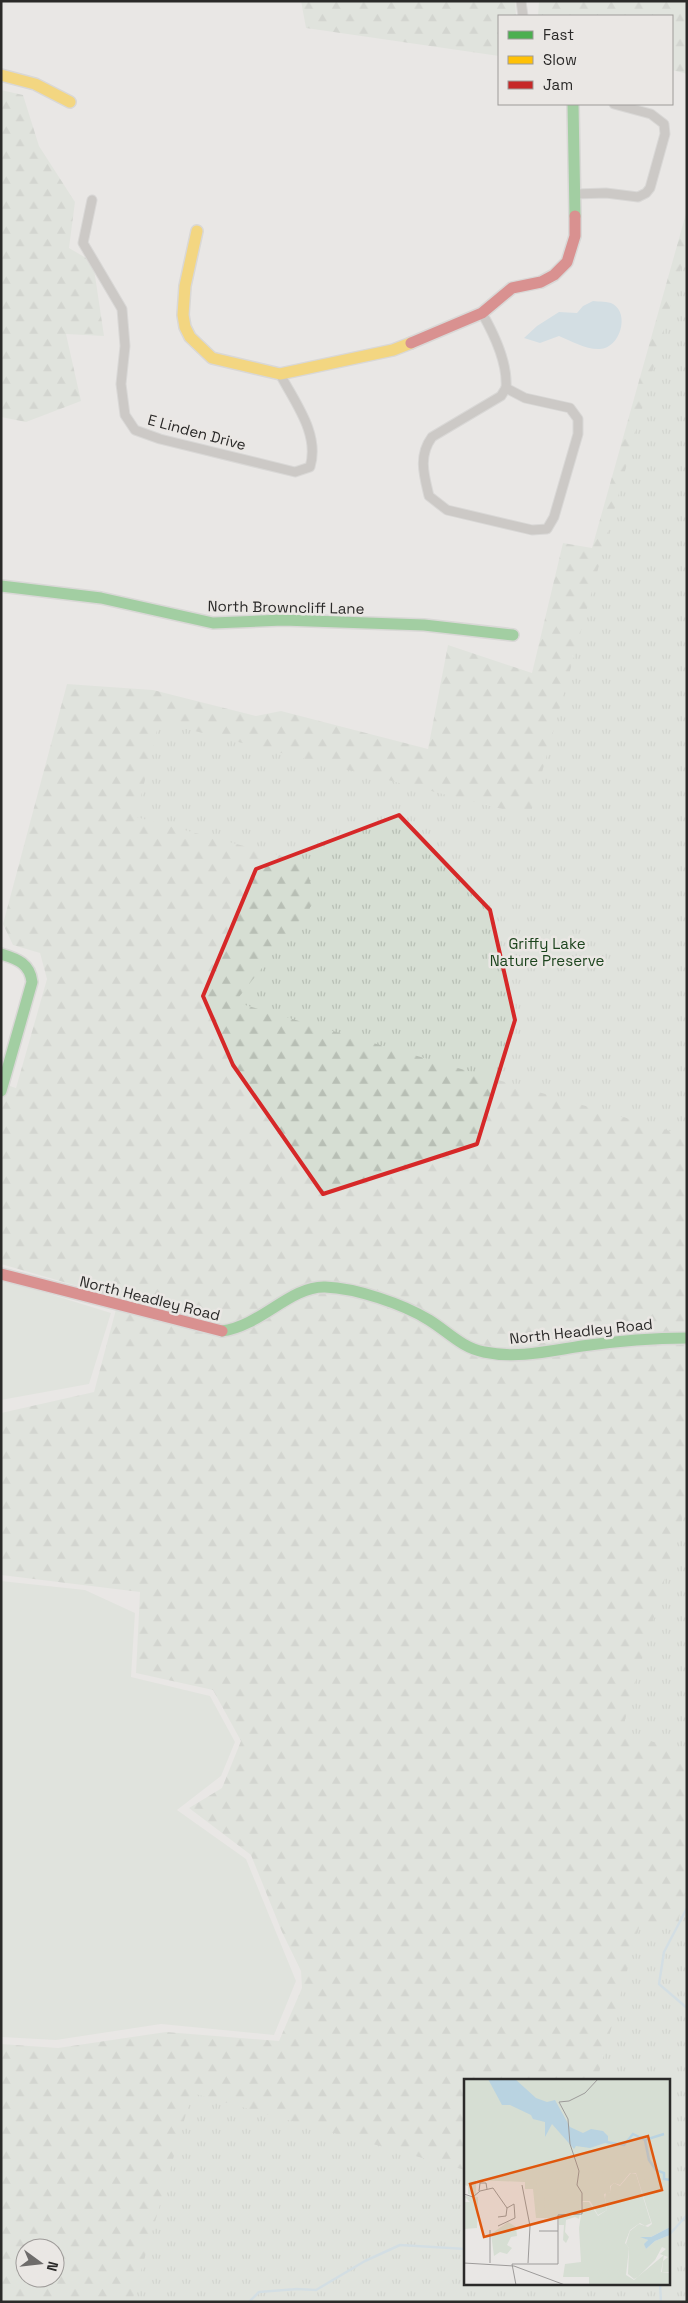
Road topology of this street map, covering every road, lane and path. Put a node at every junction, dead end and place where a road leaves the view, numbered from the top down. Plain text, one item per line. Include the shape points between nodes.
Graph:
1 (521, 1) edge
2 (523, 15) edge
3 (1, 75) edge
4 (70, 102) dead end
5 (573, 105) edge
6 (618, 105) edge
7 (575, 194) junction
8 (92, 200) dead end
9 (197, 231) dead end
10 (482, 313) junction
11 (280, 374) junction
12 (506, 388) junction
13 (1, 586) edge
14 (513, 635) dead end
15 (1, 954) edge
16 (1, 1091) edge
17 (1, 1274) edge
18 (687, 1338) edge

1 - 2 street
3 - 4 street via 35,84
5 - 7 street
6 - 7 street via 651,114 664,124 665,134 650,188 638,197
7 - 10 street via 575,236 567,262 561,270 548,279 512,288
8 - 11 street, E Linden Drive via 83,243 122,309 125,346 121,384 125,414 135,430 295,472 310,467 314,454 310,432
9 - 11 street via 183,303 187,332 212,358
10 - 11 street via 393,350
10 - 12 street via 496,342 507,380
12 - 12 street via 502,396 432,437 427,444 423,458 429,496 447,510 532,530 547,529 557,508 578,434 578,419 570,408 524,398
13 - 14 street, North Browncliff Lane via 92,596 213,622 283,620 424,625
15 - 16 street via 24,963 32,979
17 - 18 street, North Headley Road via 218,1331 238,1329 300,1294 324,1287 358,1293 406,1309 427,1319 468,1348 486,1353 518,1355 636,1339

